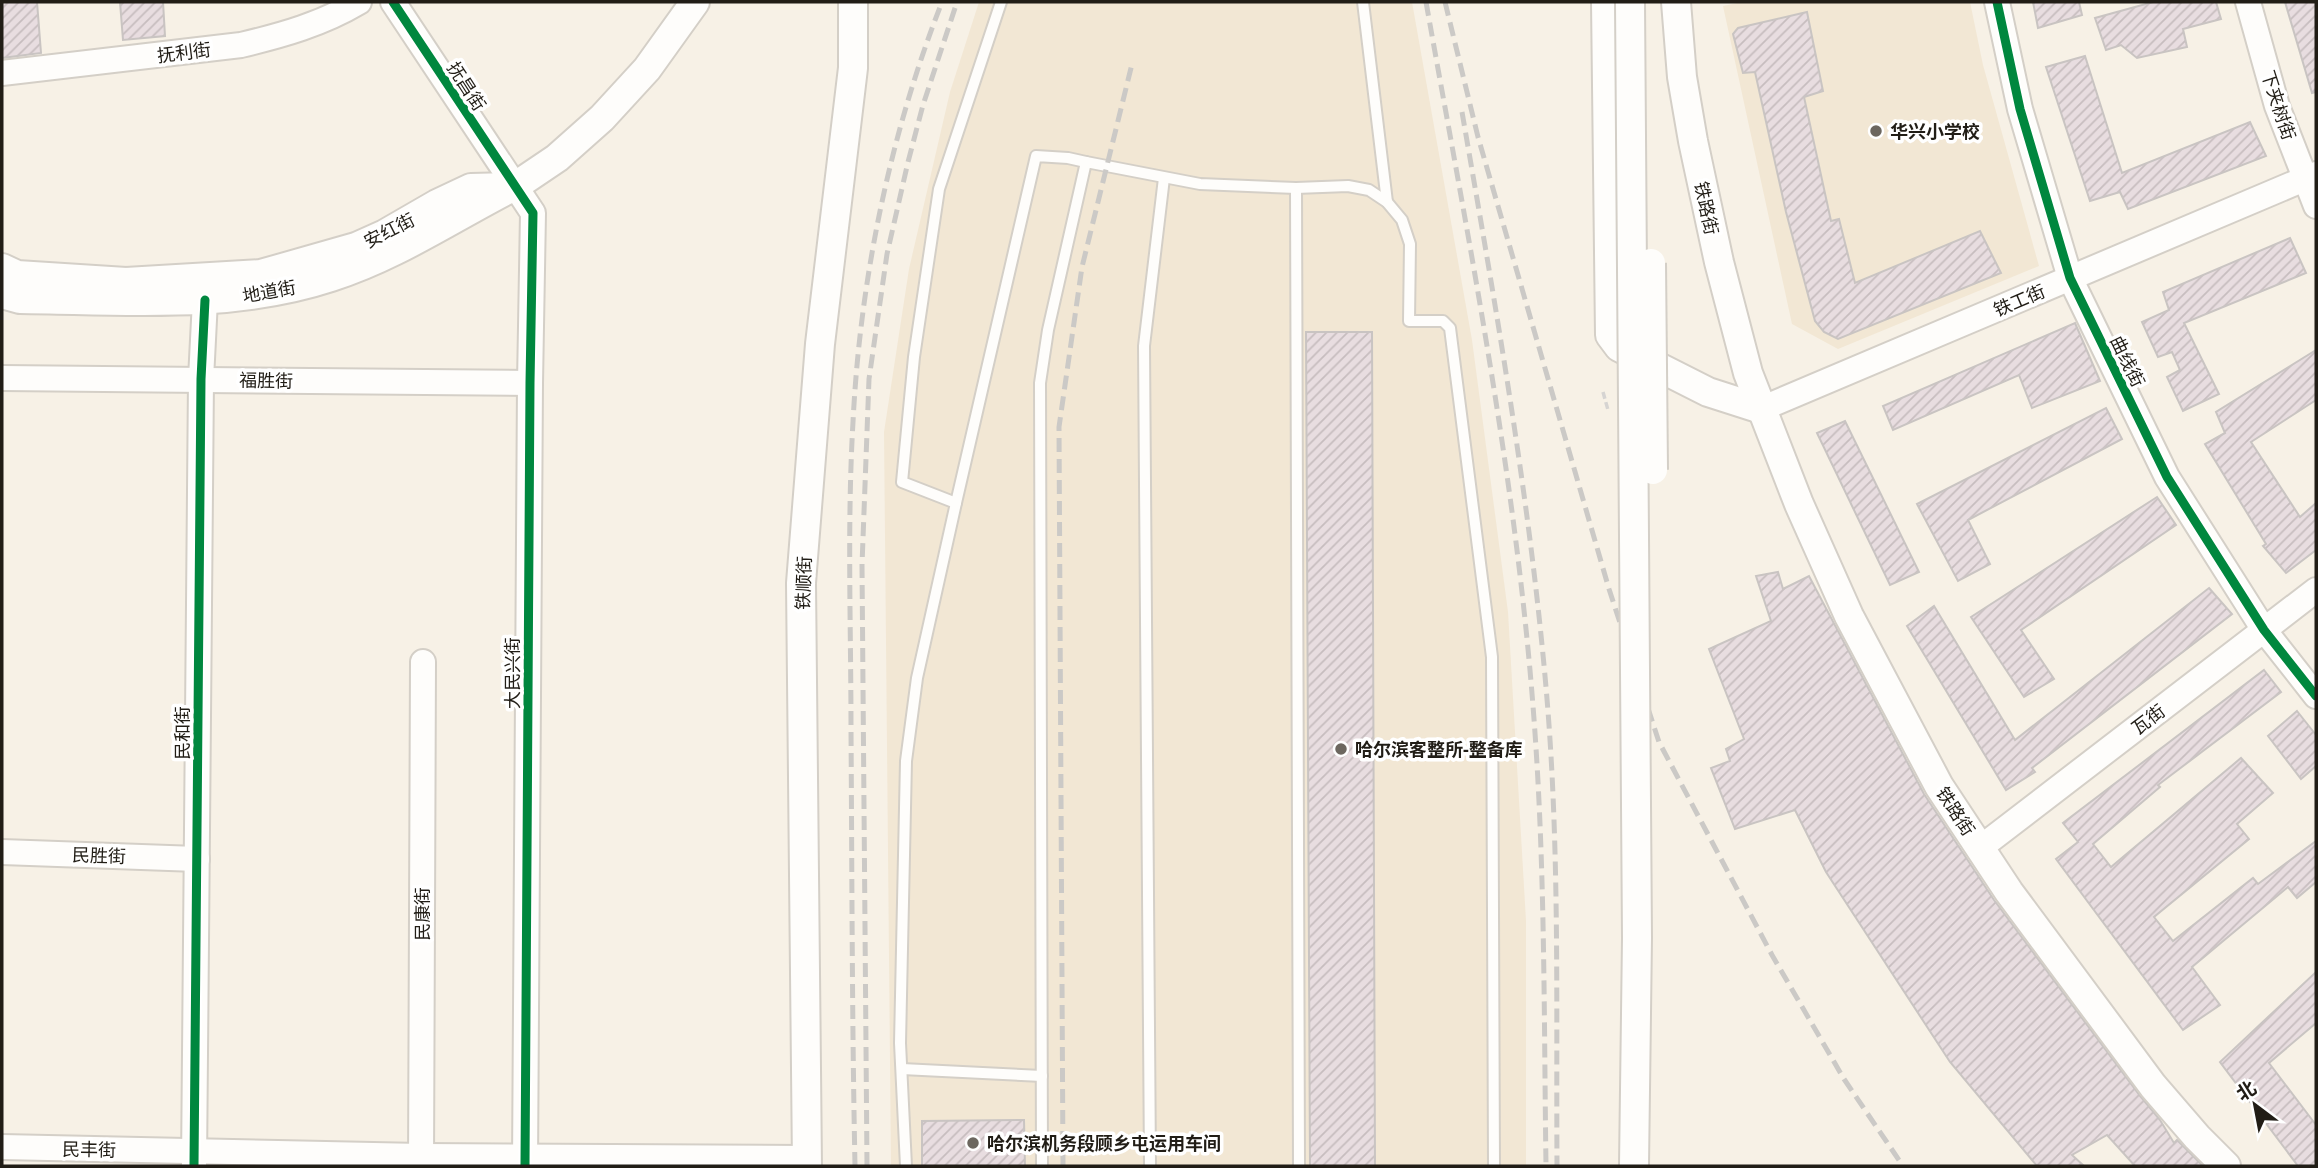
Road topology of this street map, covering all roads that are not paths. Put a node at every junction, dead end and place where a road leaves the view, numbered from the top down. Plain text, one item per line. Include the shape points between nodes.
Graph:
1 (359, 2) edge
2 (393, 2) edge
3 (695, 2) edge
4 (853, 2) edge
5 (1001, 2) edge
6 (1363, 2) edge
7 (1606, 2) edge
8 (1630, 2) edge
9 (1648, 2) edge
10 (1676, 2) edge
11 (1997, 2) edge
12 (2248, 2) edge
13 (2, 73) edge
14 (1086, 162) junction
15 (2310, 177) edge
16 (1164, 178) junction
17 (514, 187) junction
18 (1296, 188) junction
19 (1387, 202) junction
20 (2316, 206) edge
21 (2, 268) edge
22 (2070, 278) junction
23 (2, 294) edge
24 (205, 300) junction
25 (2, 378) edge
26 (201, 379) junction
27 (530, 383) junction
28 (1761, 409) junction
29 (956, 503) junction
30 (2316, 590) edge
31 (2264, 630) junction
32 (423, 662) dead end
33 (2316, 696) edge
34 (1980, 848) junction
35 (2, 852) edge
36 (197, 859) junction
37 (902, 1069) junction
38 (1042, 1076) junction
39 (2, 1147) edge
40 (193, 1159) edge
41 (421, 1161) edge
42 (525, 1161) edge
43 (807, 1162) edge
44 (906, 1166) edge
45 (1042, 1166) edge
46 (1150, 1166) edge
47 (1299, 1166) edge
48 (1494, 1166) edge
49 (1634, 1166) edge
50 (1653, 1166) edge
51 (2226, 1166) edge

1 - 13 street, 抚利街 via 317,23 241,45
2 - 17 street, 抚昌街
3 - 17 main road via 647,69 602,118 557,158
4 - 43 main road, 铁顺街 via 853,68 820,344 801,583
5 - 29 lane via 939,189 914,357 902,482
6 - 19 lane
7 - 28 main road via 1610,335 1619,347 1708,392
8 - 49 main road, bridge via 1637,938
9 - 50 main road, bridge
10 - 28 main road, 铁路街 via 1682,78 1695,153 1718,262
11 - 22 street, 曲线街 via 2020,109
12 - 15 street, 下夹树街 via 2277,106
14 - 16 lane
14 - 29 lane via 1036,156
14 - 38 lane via 1040,383
15 - 20 street, 下夹树街
15 - 22 street, 铁工街
16 - 18 lane
16 - 46 lane via 1144,346
17 - 21 main road, 安红街 via 471,188 356,247 261,274 126,282 17,275
17 - 24 main road, 地道街 via 422,237 333,277 282,291
17 - 27 street, 大民兴街 via 533,213
18 - 19 lane via 1348,186 1369,190
18 - 47 lane
19 - 48 lane via 1402,220 1410,244 1409,321 1443,321 1450,328 1482,566 1492,657
22 - 28 street, 铁工街
22 - 31 street, 曲线街 via 2167,477
23 - 24 main road, 地道街 via 20,299
24 - 26 street, 民和街
25 - 26 street, 福胜街
26 - 27 street, 福胜街
26 - 36 street, 民和街
27 - 42 street, 大民兴街
28 - 34 main road, 铁路街 via 1849,616 1939,786
29 - 37 lane via 917,678 906,761
30 - 31 street, 瓦街
31 - 33 street, 曲线街
31 - 34 street, 瓦街
32 - 41 street, 民康街
34 - 51 main road, 铁路街 via 2153,1086
35 - 36 street, 民胜街
36 - 40 street, 民和街
37 - 38 lane
37 - 44 lane
38 - 45 lane
39 - 40 street, 民丰街
40 - 41 street, 民丰街
41 - 42 street, 民丰街
42 - 43 street, 民丰街

